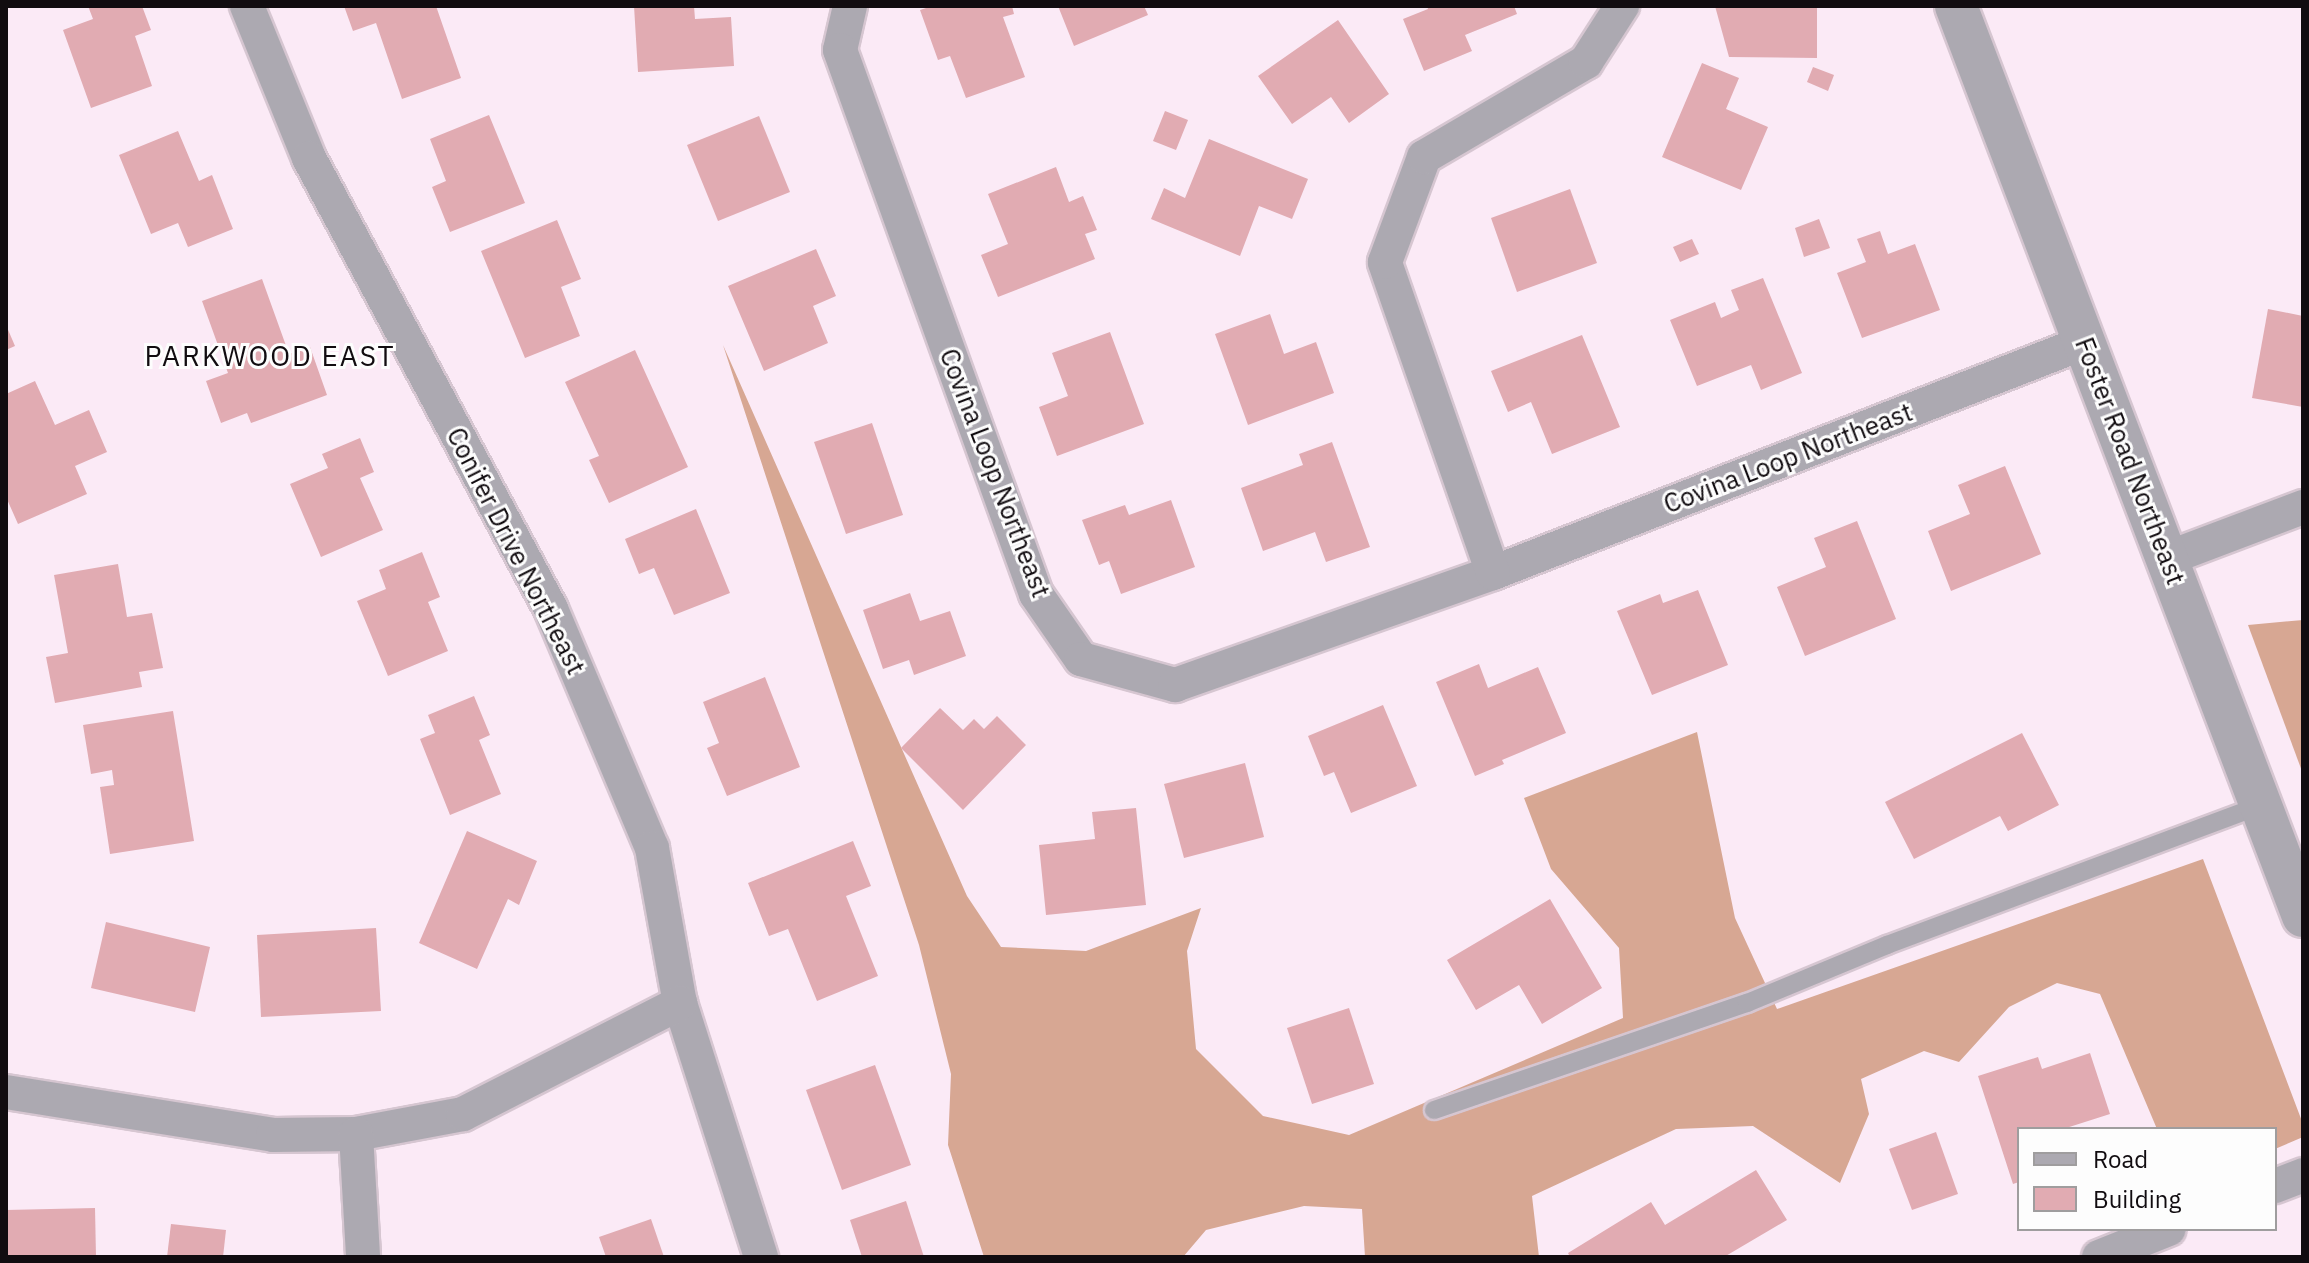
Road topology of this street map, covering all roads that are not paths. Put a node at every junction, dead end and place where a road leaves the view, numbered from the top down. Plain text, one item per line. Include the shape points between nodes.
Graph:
1 (247, 6) edge
2 (850, 6) edge
3 (1622, 6) edge
4 (1956, 6) edge
5 (2083, 343) junction
6 (2303, 507) edge
7 (2168, 558) junction
8 (1493, 573) junction
9 (2261, 805) junction
10 (2303, 916) edge
11 (680, 1003) junction
12 (6, 1092) edge
13 (1434, 1110) dead end
14 (356, 1134) junction
15 (2303, 1175) edge
16 (2277, 1185) edge
17 (2164, 1231) edge
18 (363, 1257) edge
19 (761, 1257) edge
20 (2099, 1257) edge

1 - 11 street, Conifer Drive Northeast via 309,158 551,609 652,848
2 - 8 street, Covina Loop Northeast via 840,50 1036,594 1081,659 1175,685
3 - 8 street via 1586,62 1424,157 1385,262
4 - 5 street, Foster Road Northeast
5 - 7 street, Foster Road Northeast
5 - 8 street, Covina Loop Northeast
6 - 7 street
7 - 9 street, Foster Road Northeast
9 - 10 street, Foster Road Northeast
9 - 13 lane via 1747,1003
11 - 14 street via 463,1114
11 - 19 street, Conifer Drive Northeast
12 - 14 street via 273,1135
14 - 18 street
15 - 16 street
17 - 20 street

